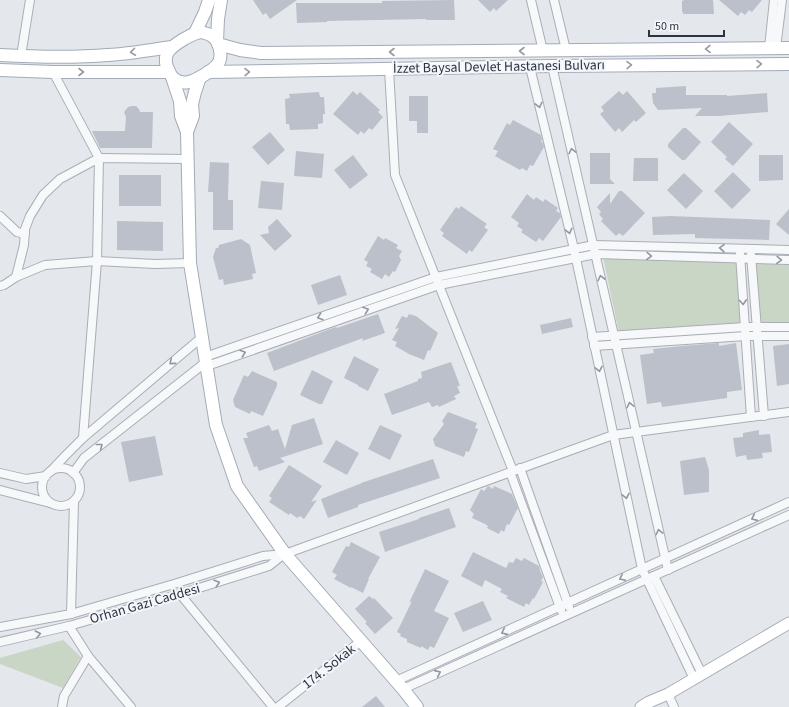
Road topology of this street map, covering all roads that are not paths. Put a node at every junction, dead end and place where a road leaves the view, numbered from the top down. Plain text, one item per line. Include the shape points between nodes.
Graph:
1 (30, 0) edge
2 (209, 0) edge
3 (221, 0) edge
4 (531, 0) edge
5 (554, 0) edge
6 (774, 0) edge
7 (782, 0) edge
8 (195, 33) junction
9 (217, 43) junction
10 (172, 47) junction
11 (772, 48) junction
12 (789, 48) edge
13 (566, 50) junction
14 (543, 51) junction
15 (0, 55) edge
16 (21, 56) junction
17 (789, 64) edge
18 (552, 66) junction
19 (530, 67) junction
20 (389, 69) junction
21 (0, 70) edge
22 (53, 72) junction
23 (170, 74) junction
24 (204, 75) junction
25 (187, 132) junction
26 (99, 158) junction
27 (188, 159) junction
28 (0, 216) edge
29 (25, 234) junction
30 (594, 245) junction
31 (574, 249) junction
32 (739, 249) junction
33 (751, 249) junction
34 (789, 250) edge
35 (596, 254) junction
36 (576, 258) junction
37 (740, 258) junction
38 (752, 259) junction
39 (789, 260) edge
40 (97, 261) junction
41 (190, 263) junction
42 (16, 277) junction
43 (437, 281) junction
44 (0, 286) edge
45 (745, 327) junction
46 (757, 327) junction
47 (789, 327) edge
48 (615, 336) junction
49 (746, 336) junction
50 (758, 336) junction
51 (789, 336) edge
52 (202, 337) junction
53 (592, 338) junction
54 (617, 345) junction
55 (594, 346) junction
56 (206, 362) junction
57 (789, 412) edge
58 (764, 416) junction
59 (751, 417) junction
60 (636, 432) junction
61 (613, 435) junction
62 (83, 438) junction
63 (514, 470) junction
64 (0, 473) edge
65 (73, 473) junction
66 (48, 474) junction
67 (0, 490) edge
68 (74, 501) junction
69 (789, 502) edge
70 (50, 503) junction
71 (789, 515) edge
72 (285, 554) junction
73 (666, 558) junction
74 (642, 569) junction
75 (668, 570) junction
76 (650, 578) junction
77 (180, 594) junction
78 (568, 603) junction
79 (560, 606) junction
80 (71, 614) junction
81 (568, 615) junction
82 (789, 623) edge
83 (69, 626) junction
84 (0, 627) edge
85 (361, 641) junction
86 (0, 642) edge
87 (88, 656) junction
88 (698, 677) junction
89 (399, 685) junction
90 (668, 694) junction
91 (62, 707) edge
92 (131, 707) edge
93 (273, 707) edge
94 (278, 707) edge
95 (417, 707) edge
96 (641, 707) edge
97 (658, 707) edge
98 (674, 707) edge

1 - 16 street
2 - 8 main road
3 - 9 main road
4 - 14 street
5 - 13 street
6 - 11 street
7 - 11 street
8 - 9 main road, İzzet Baysal Devlet Hastanesi Bulvarı via 211,35
8 - 10 main road
14 -> 9 main road, İzzet Baysal Devlet Hastanesi Bulvarı via 261,53
9 - 24 main road via 221,56 219,63
10 -> 16 main road via 103,56
10 - 23 main road via 166,58
11 - 12 main road, İzzet Baysal Devlet Hastanesi Bulvarı
11 -> 13 main road, İzzet Baysal Devlet Hastanesi Bulvarı
13 - 14 main road, İzzet Baysal Devlet Hastanesi Bulvarı
15 - 16 main road
18 -> 17 main road, İzzet Baysal Devlet Hastanesi Bulvarı
18 - 19 main road, İzzet Baysal Devlet Hastanesi Bulvarı
30 -> 18 street
19 - 20 main road, İzzet Baysal Devlet Hastanesi Bulvarı
19 -> 31 street
24 -> 20 main road, İzzet Baysal Devlet Hastanesi Bulvarı
20 - 43 street via 395,175
21 - 22 main road, İzzet Baysal Devlet Hastanesi Bulvarı
22 -> 23 main road, İzzet Baysal Devlet Hastanesi Bulvarı
22 - 26 street
23 - 24 main road, İzzet Baysal Devlet Hastanesi Bulvarı via 176,80 185,83
23 - 25 main road via 180,101 181,116
24 - 25 main road via 194,94 193,116
25 - 27 main road
26 - 27 street
26 - 29 street via 60,179 43,195 30,216
26 - 40 street
27 - 41 main road
28 - 29 street via 17,232
29 - 42 street
30 - 31 street
32 -> 30 street
30 - 35 street
31 - 36 street
31 - 43 street
32 - 33 street
32 - 37 street
33 - 34 street
33 - 38 street
35 - 36 street
35 -> 37 street
48 -> 35 street
36 - 43 street
36 - 53 street
37 - 38 street
37 -> 45 street
38 -> 39 street
38 - 46 street
40 - 41 street
40 - 42 street via 45,265
40 - 62 street
41 - 52 main road
42 - 44 street
43 - 56 street
43 - 63 street
45 - 46 street
45 - 48 street
45 - 49 street
46 - 47 street
46 - 50 street
48 - 53 street
48 - 54 street
49 - 50 street
49 - 54 street
49 - 59 street
50 - 51 street
50 - 58 street
52 - 56 main road
52 -> 62 street
53 - 55 street
54 - 55 street
60 -> 54 street
55 -> 61 street
65 -> 56 street via 84,458
56 - 72 main road via 216,425 237,486
57 - 58 street
58 - 59 street
59 - 60 street
60 - 61 street
73 -> 60 street
61 - 63 street
61 -> 74 street
62 - 66 street
63 - 72 street
63 - 78 street
63 - 79 street
64 - 66 street via 26,480
65 - 66 street via 56,469
65 - 68 street via 79,484
66 - 70 street via 42,487
67 - 70 street
68 - 70 street via 62,506
68 - 80 street
69 -> 73 street
71 - 75 street
77 -> 72 street, Orhan Gazi Caddesi via 270,566
72 - 80 street via 263,556
72 - 85 main road
73 - 74 street
73 - 75 street
74 - 76 street
74 -> 78 street
75 - 76 street
76 - 81 street
76 - 88 street
77 - 83 street, Orhan Gazi Caddesi
77 - 93 street
78 - 79 street
78 - 81 street
79 - 81 street
79 -> 89 street
80 - 84 street
89 -> 81 street
82 - 88 main road
86 -> 83 street, Orhan Gazi Caddesi
83 - 87 street
85 - 89 main road
85 - 94 street, 174. Sokak
87 - 91 street via 64,696
87 - 92 street
88 - 90 main road
89 - 95 main road
90 - 96 main road
90 - 97 main road
90 - 98 street

